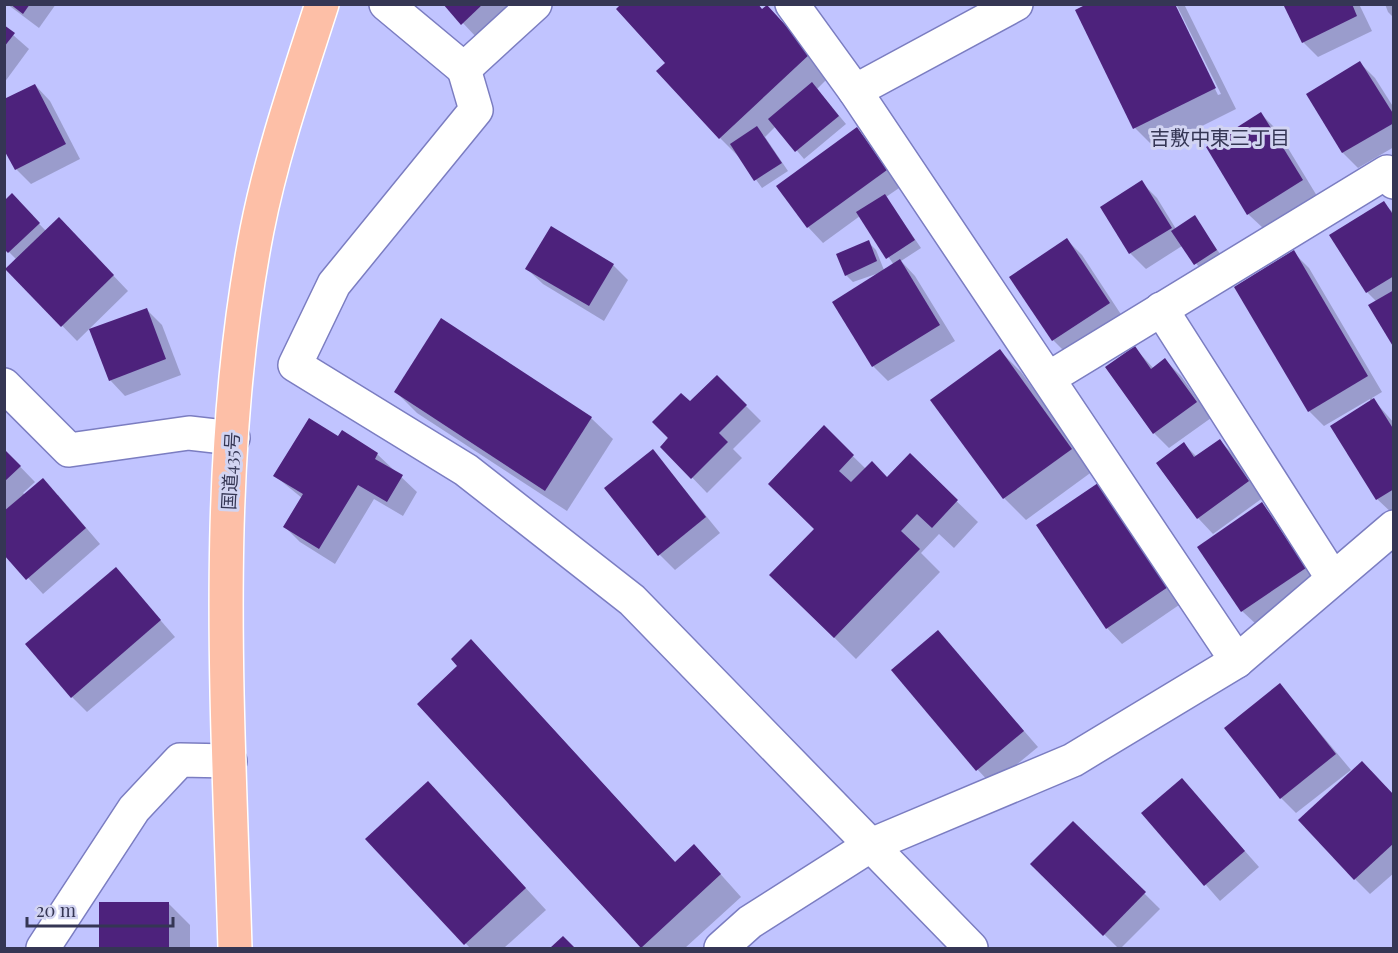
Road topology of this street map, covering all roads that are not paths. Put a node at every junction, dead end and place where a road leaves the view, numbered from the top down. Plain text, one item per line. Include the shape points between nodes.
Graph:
1 (322, 4) edge
2 (386, 4) edge
3 (535, 4) edge
4 (792, 4) edge
5 (1016, 4) edge
6 (464, 69) junction
7 (855, 91) junction
8 (1394, 182) edge
9 (1161, 309) junction
10 (1049, 378) junction
11 (4, 385) edge
12 (233, 438) junction
13 (1394, 527) edge
14 (1332, 577) junction
15 (1237, 661) junction
16 (230, 761) junction
17 (871, 845) junction
18 (44, 948) edge
19 (235, 948) edge
20 (721, 948) edge
21 (970, 948) edge

1 - 12 highway, 国道435号 via 280,137 257,230 237,358
2 - 6 street
3 - 6 street
4 - 7 street
5 - 7 street
6 - 17 street via 476,110 334,284 295,365 466,470 632,600
7 - 10 street
8 - 9 street via 1387,172
9 - 10 street
9 - 14 street
10 - 15 street
11 - 12 street via 69,450 189,433
12 - 16 highway, 国道435号 via 226,542
13 - 14 street
14 - 15 street
15 - 17 street via 1072,760
16 - 18 street via 180,760 134,809
16 - 19 highway, 国道435号
17 - 20 street via 750,922
17 - 21 street

